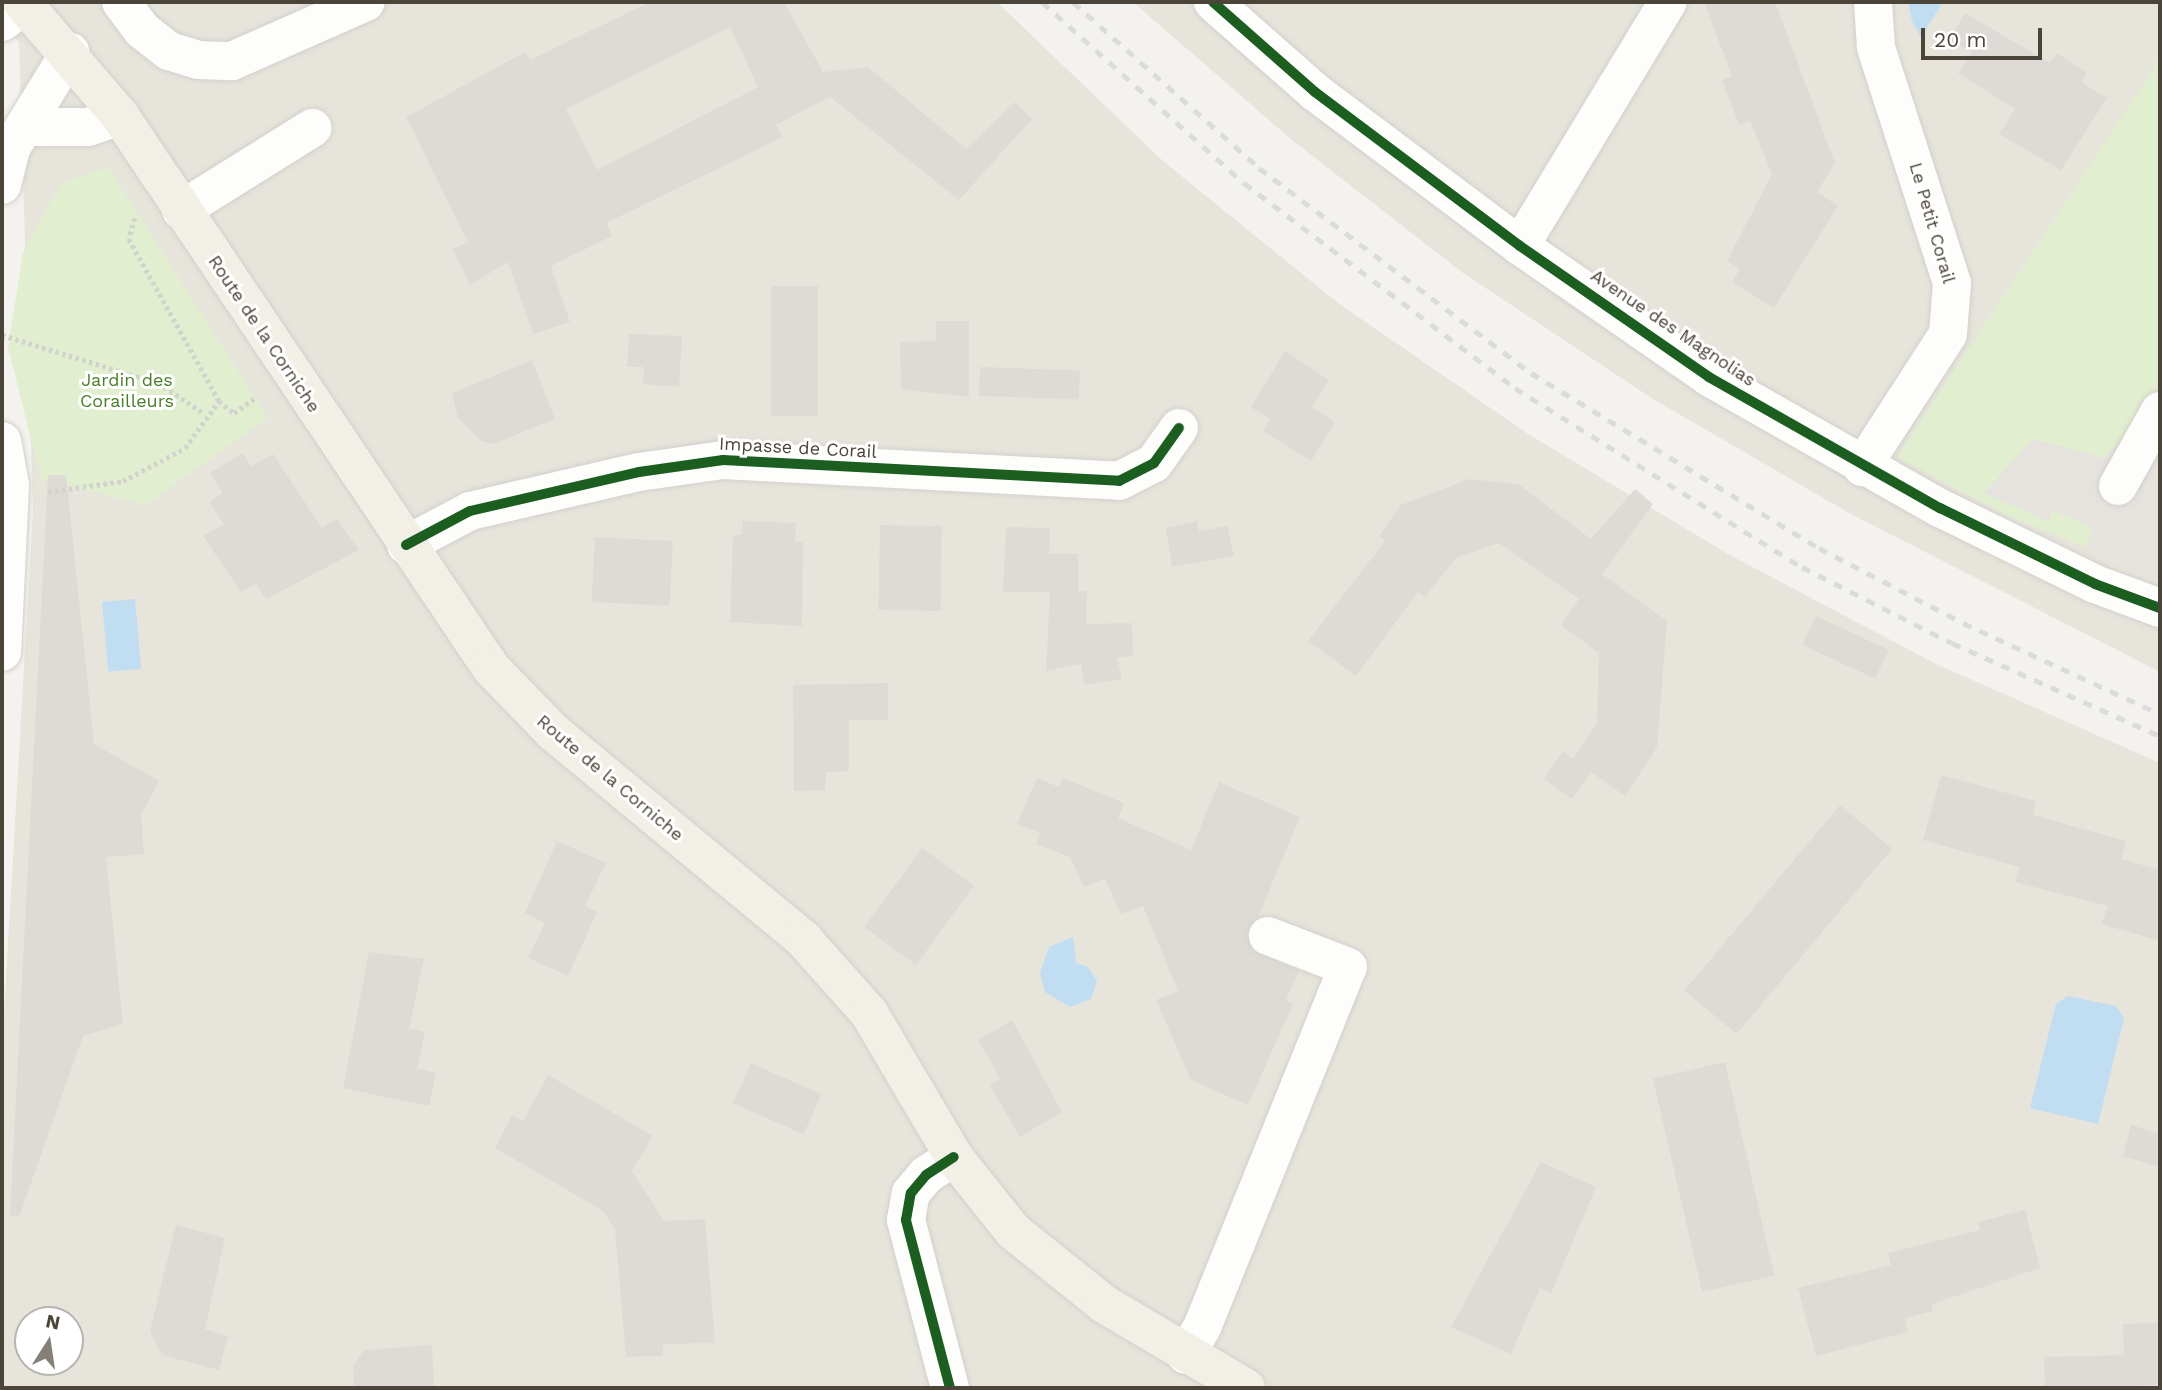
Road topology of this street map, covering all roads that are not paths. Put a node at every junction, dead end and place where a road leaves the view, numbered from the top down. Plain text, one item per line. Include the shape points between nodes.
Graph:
1 (121, 2) edge
2 (1213, 2) edge
3 (1668, 2) edge
4 (1873, 2) edge
5 (358, 3) edge
6 (16, 10) edge
7 (70, 52) junction
8 (120, 116) junction
9 (27, 127) junction
10 (312, 128) dead end
11 (2, 185) edge
12 (181, 210) junction
13 (1520, 246) junction
14 (2160, 411) edge
15 (1180, 428) dead end
16 (2, 441) edge
17 (1862, 467) junction
18 (2118, 486) dead end
19 (406, 545) junction
20 (2160, 608) edge
21 (2, 652) edge
22 (1268, 936) dead end
23 (954, 1157) junction
24 (1185, 1355) junction
25 (946, 1387) edge
26 (1246, 1388) edge

1 - 5 street via 142,30 169,51 198,60 232,61
2 - 13 street, Avenue des Magnolias via 1315,92
3 - 13 street
4 - 17 street, Le Petit Corail via 1875,47 1952,283 1948,334
6 - 7 main road, Route de la Corniche
7 - 8 main road, Route de la Corniche
7 - 9 street via 50,78
8 - 9 street via 88,127
8 - 12 main road, Route de la Corniche
9 - 11 street via 11,148
10 - 12 street
12 - 19 main road, Route de la Corniche
13 - 17 street, Avenue des Magnolias via 1709,377
14 - 18 street
15 - 19 street, Impasse de Corail via 1154,463 1119,481 723,460 639,472 470,511
16 - 21 street via 9,498
17 - 20 street, Avenue des Magnolias via 2095,584
19 - 23 main road, Route de la Corniche via 491,668 553,732 804,940 869,1013
22 - 24 street via 1348,967 1203,1325
23 - 24 main road, Route de la Corniche via 1013,1231 1104,1304
23 - 25 street via 926,1175 911,1193 906,1220
24 - 26 main road, Route de la Corniche

